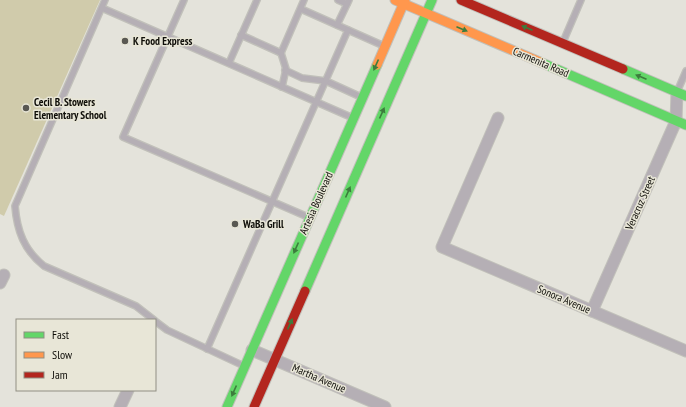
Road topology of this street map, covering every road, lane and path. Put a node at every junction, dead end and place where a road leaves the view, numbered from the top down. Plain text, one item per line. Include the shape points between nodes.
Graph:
1 (105, 0) edge
2 (184, 0) edge
3 (257, 0) edge
4 (304, 0) edge
5 (338, 0) edge
6 (432, 0) edge
7 (461, 0) edge
8 (581, 0) edge
9 (401, 1) edge
10 (348, 2) edge
11 (102, 8) junction
12 (300, 9) junction
13 (426, 13) junction
14 (337, 25) junction
15 (348, 30) junction
16 (241, 35) junction
17 (168, 37) junction
18 (562, 43) junction
19 (385, 46) junction
20 (281, 53) junction
21 (229, 64) junction
22 (285, 70) junction
23 (686, 71) edge
24 (326, 81) junction
25 (282, 87) junction
26 (682, 94) edge
27 (362, 98) junction
28 (317, 102) junction
29 (353, 118) junction
30 (498, 118) dead end
31 (681, 123) edge
32 (272, 202) junction
33 (309, 218) junction
34 (327, 225) junction
35 (592, 311) junction
36 (153, 319) edge
37 (156, 322) edge
38 (207, 349) junction
39 (252, 350) junction
40 (686, 351) edge
41 (275, 360) junction
42 (244, 367) junction
43 (128, 391) edge
44 (369, 404) edge
45 (120, 407) edge
46 (227, 407) edge
47 (254, 407) edge
48 (385, 407) edge

1 - 11 lane
2 - 17 lane
3 - 16 lane
4 - 12 lane
5 - 10 lane
6 - 13 main road
18 -> 7 main road
8 - 18 lane
9 - 13 main road, Carmenita Road
9 - 19 main road, Artesia Boulevard
10 - 14 lane
11 - 17 lane
11 - 36 lane via 15,206 16,218 27,249 44,266 136,306
12 - 14 lane
12 - 20 lane
13 -> 31 main road, Carmenita Road
34 -> 13 main road
14 - 15 lane
15 - 19 lane
15 - 24 lane
16 - 20 lane
16 - 21 lane
17 - 21 lane
17 - 32 lane via 123,137
26 -> 18 main road
19 -> 27 main road, Artesia Boulevard
20 - 22 lane
21 - 25 lane
22 - 24 lane via 302,78
22 - 25 lane
23 - 26 lane
24 - 27 lane
24 - 28 lane
25 - 28 lane
26 - 31 street, Veracruz Street
27 - 29 main road, Artesia Boulevard
28 - 29 lane
28 - 32 lane
29 - 33 main road, Artesia Boulevard
30 - 35 street, Sonora Avenue via 442,246
31 - 35 street, Veracruz Street
32 - 33 lane
32 - 38 lane
33 - 34 main road
33 -> 39 main road, Artesia Boulevard
41 -> 34 main road
35 - 40 street, Sonora Avenue
37 - 38 lane via 167,330
38 - 42 lane
39 - 41 street, Martha Avenue
39 - 42 main road, Artesia Boulevard
41 - 44 street, Martha Avenue
41 - 47 main road
42 -> 46 main road, Artesia Boulevard
43 - 45 street
44 - 48 street, Martha Avenue

